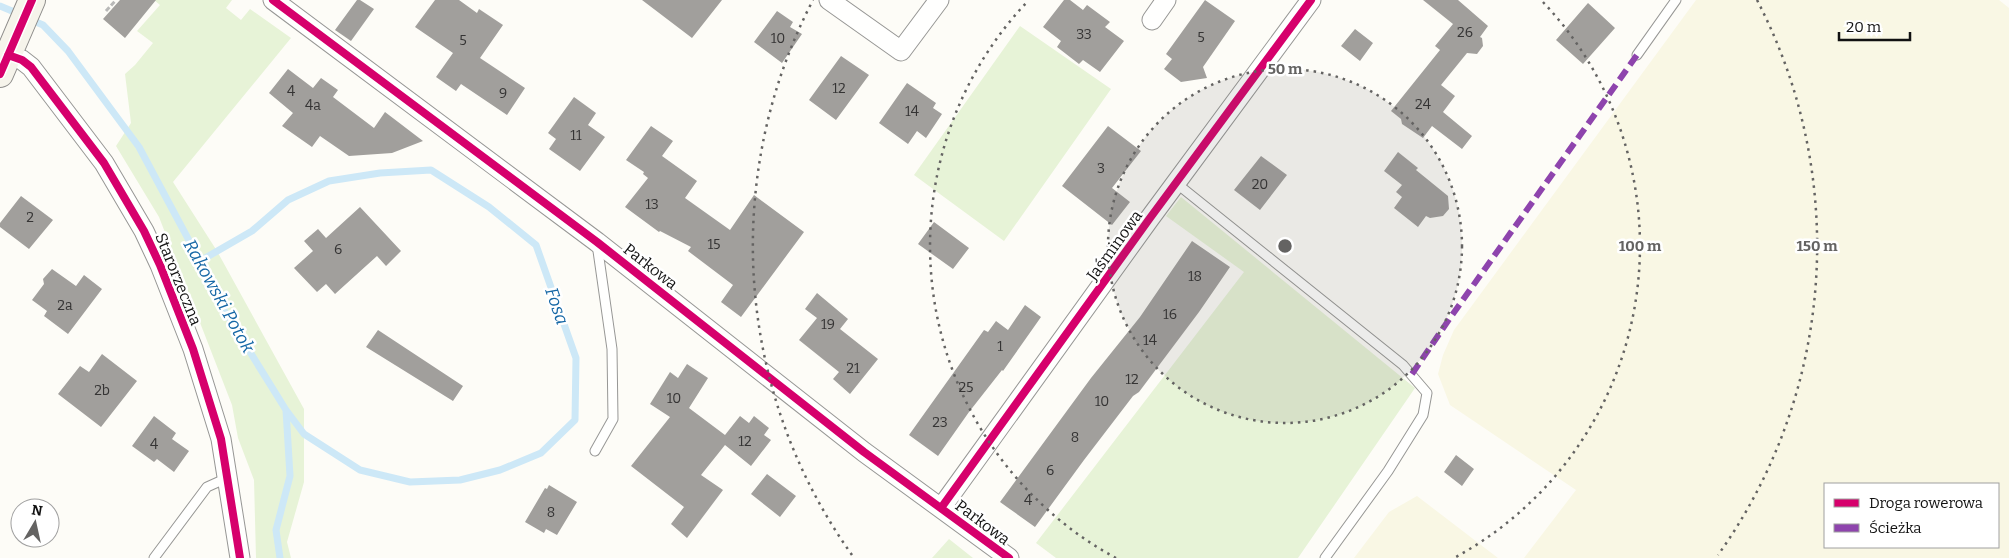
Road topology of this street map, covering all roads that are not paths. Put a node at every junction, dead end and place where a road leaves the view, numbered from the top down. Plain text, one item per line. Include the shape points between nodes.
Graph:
1 (32, 0) edge
2 (273, 0) edge
3 (829, 0) edge
4 (939, 0) edge
5 (1166, 0) edge
6 (1311, 0) edge
7 (1676, 0) edge
8 (1152, 20) dead end
9 (9, 53) edge
10 (1637, 55) dead end
11 (1176, 183) junction
12 (597, 242) junction
13 (595, 451) dead end
14 (227, 478) junction
15 (942, 508) junction
16 (154, 558) edge
17 (240, 558) edge
18 (1009, 558) edge
19 (1325, 558) edge

1 - 9 street
2 - 12 street, Parkowa
3 - 4 street via 901,51
5 - 8 street
6 - 11 street, Jaśminowa
7 - 10 lane
9 - 14 street, Starorzeczna via 38,74 104,163 144,231 193,350 221,439
11 - 15 street, Jaśminowa
11 - 19 lane via 1403,365 1428,393 1424,415
12 - 13 lane via 612,349 613,419
12 - 15 street, Parkowa via 864,452
14 - 16 lane via 207,487
14 - 17 street, Starorzeczna
15 - 18 street, Parkowa

